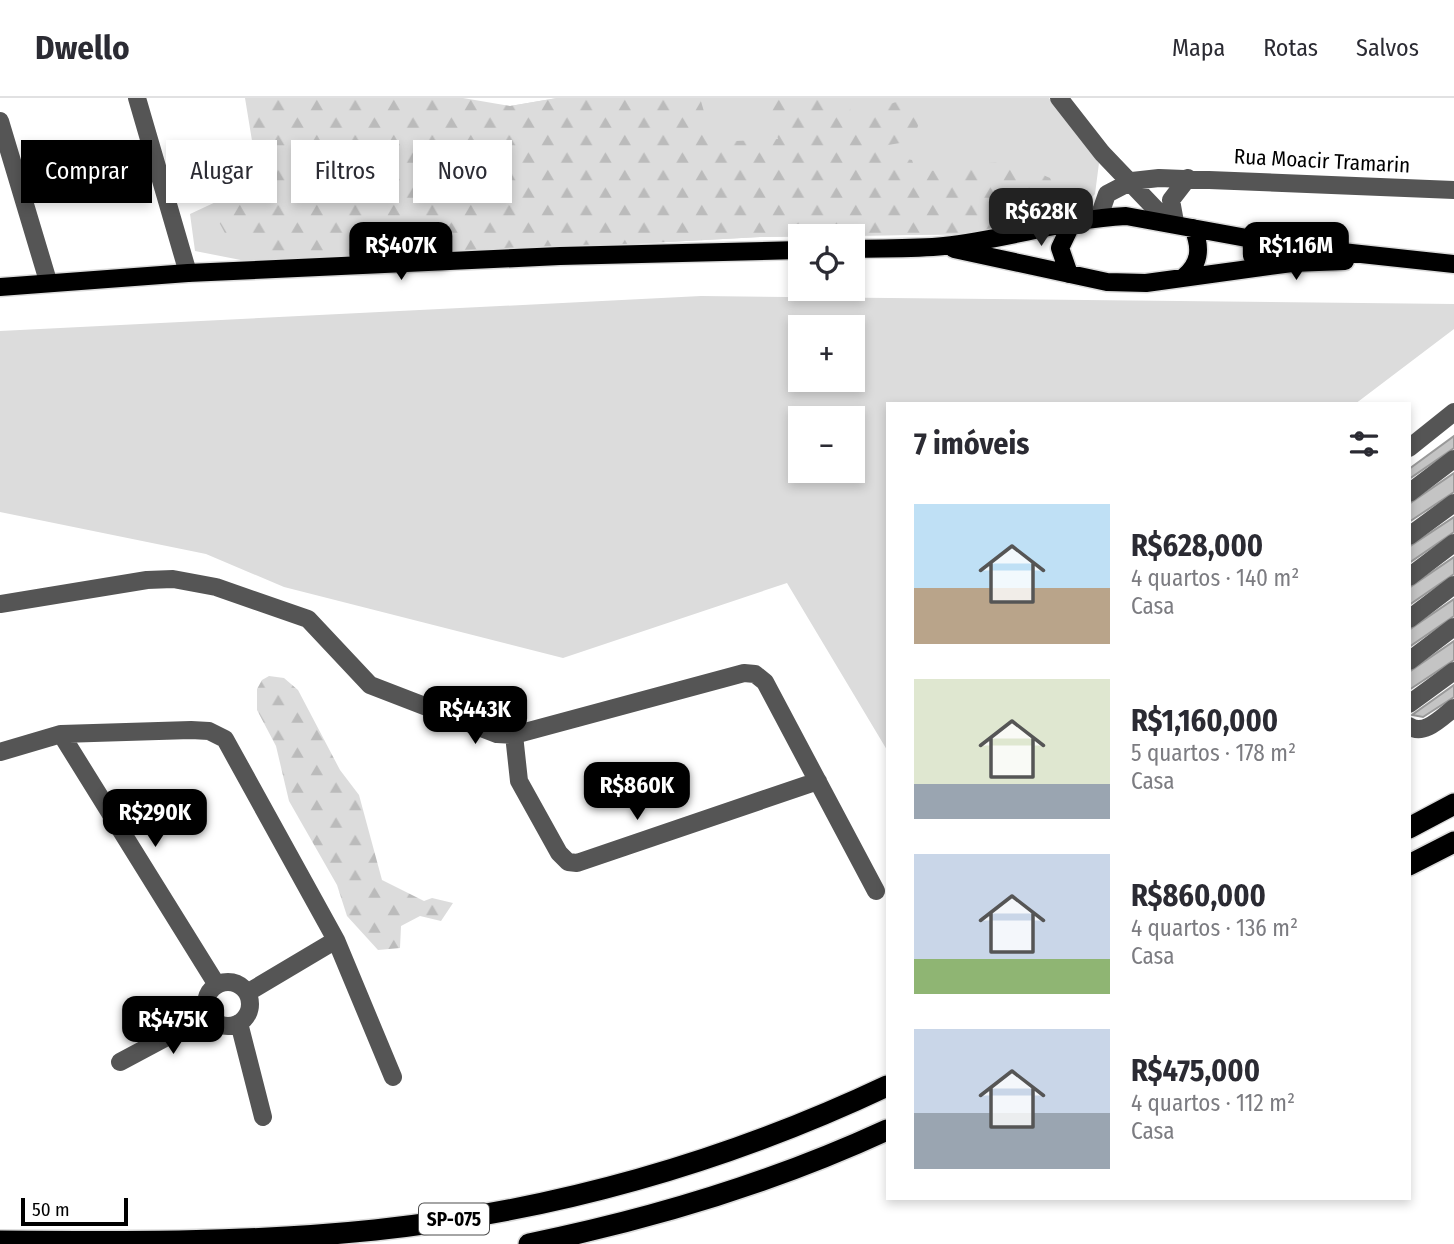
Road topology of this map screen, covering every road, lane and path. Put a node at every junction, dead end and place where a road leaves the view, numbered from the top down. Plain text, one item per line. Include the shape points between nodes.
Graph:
1 (137, 98) edge
2 (1059, 98) edge
3 (0, 121) edge
4 (1102, 153) junction
5 (1188, 178) junction
6 (1132, 181) junction
7 (1454, 190) edge
8 (1107, 194) junction
9 (1099, 217) junction
10 (1171, 222) junction
11 (1070, 225) junction
12 (1193, 229) junction
13 (944, 246) junction
14 (865, 249) edge
15 (788, 250) edge
16 (1404, 257) junction
17 (1454, 264) edge
18 (188, 273) junction
19 (1069, 274) junction
20 (1184, 277) junction
21 (48, 281) junction
22 (0, 287) edge
23 (1454, 412) edge
24 (1411, 446) edge
25 (1454, 459) edge
26 (1411, 491) edge
27 (1454, 503) edge
28 (1411, 535) edge
29 (1454, 543) edge
30 (1411, 575) edge
31 (1454, 585) edge
32 (0, 604) edge
33 (1411, 617) edge
34 (1454, 627) edge
35 (1411, 659) edge
36 (1454, 671) edge
37 (1411, 703) edge
38 (1454, 708) edge
39 (1454, 716) edge
40 (1416, 728) edge
41 (61, 734) junction
42 (514, 736) junction
43 (0, 752) edge
44 (818, 781) junction
45 (1454, 804) edge
46 (1411, 827) edge
47 (1454, 842) edge
48 (1411, 864) edge
49 (876, 891) dead end
50 (337, 940) junction
51 (216, 985) junction
52 (247, 993) junction
53 (208, 1015) junction
54 (239, 1023) junction
55 (120, 1062) dead end
56 (393, 1077) dead end
57 (886, 1086) edge
58 (263, 1117) dead end
59 (886, 1130) edge
60 (0, 1241) edge
61 (529, 1244) edge

1 - 18 street
2 - 4 street
3 - 21 street
4 - 6 street
4 - 8 street
5 - 6 street, Rua Moacir Tramarin
5 - 7 street, Rua Moacir Tramarin
5 - 10 street via 1171,200
6 - 8 street
6 - 10 street
8 - 9 street
9 - 10 main road
9 - 11 main road
10 - 12 main road
11 - 13 main road
11 - 19 main road via 1060,248
12 - 16 main road via 1296,247
12 - 20 main road via 1198,255
13 - 14 main road
13 - 19 main road
15 - 18 main road
16 - 17 main road
16 - 20 main road via 1292,263
18 - 21 main road
19 - 20 main road via 1146,283
21 - 22 main road
23 - 24 street
25 - 26 street
27 - 28 street
29 - 30 street
31 - 33 street
32 - 42 street via 146,580 173,579 216,587 308,620 370,685 497,734
34 - 35 street
36 - 37 street
38 - 40 street
39 - 40 street
41 - 43 street
41 - 50 street via 191,730 225,739
41 - 51 street
42 - 44 street via 744,673 755,674 765,682
42 - 44 street via 519,781 568,862 577,863
44 - 49 street
45 - 46 highway
47 - 48 highway
50 - 52 street
50 - 56 street
51 - 52 street via 236,984
51 - 53 street via 207,995
52 - 54 street via 250,1006
53 - 54 street via 225,1026
53 - 55 street
54 - 58 street
57 - 60 highway, SP-075 via 810,1122 692,1164 612,1187 463,1218 317,1235
59 - 61 highway via 704,1199

